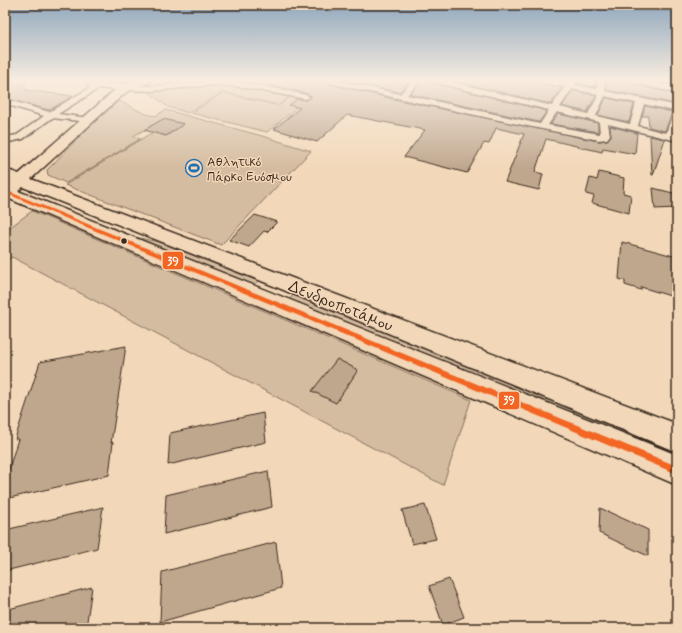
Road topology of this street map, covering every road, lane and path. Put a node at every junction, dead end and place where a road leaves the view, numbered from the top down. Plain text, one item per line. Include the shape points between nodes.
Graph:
1 (32, 110) edge
2 (58, 110) edge
3 (92, 110) edge
4 (96, 110) edge
5 (460, 110) edge
6 (554, 110) edge
7 (561, 110) edge
8 (595, 110) edge
9 (638, 110) edge
10 (677, 110) edge
11 (50, 115) junction
12 (591, 117) junction
13 (82, 120) junction
14 (603, 120) junction
15 (542, 127) junction
16 (633, 127) junction
17 (674, 137) edge
18 (8, 140) edge
19 (10, 180) edge
20 (276, 279) junction
21 (261, 297) junction
22 (677, 438) edge
23 (677, 470) edge

1 - 11 street
2 - 11 street
3 - 13 main road
4 - 13 main road
5 - 15 street
6 - 15 street
7 - 12 street
8 - 12 street
9 - 16 street
10 - 17 street
11 - 13 street
11 - 18 street via 24,134
12 - 14 street
13 - 19 main road
13 - 19 main road via 41,150
14 - 15 street via 604,137
14 - 16 street
16 - 17 street
19 - 20 main road, Δενδροποτάμου
19 - 21 main road, Δενδροποτάμου via 33,203
20 - 21 main road
20 - 22 main road, Δενδροποτάμου
21 - 23 main road, Δενδροποτάμου

